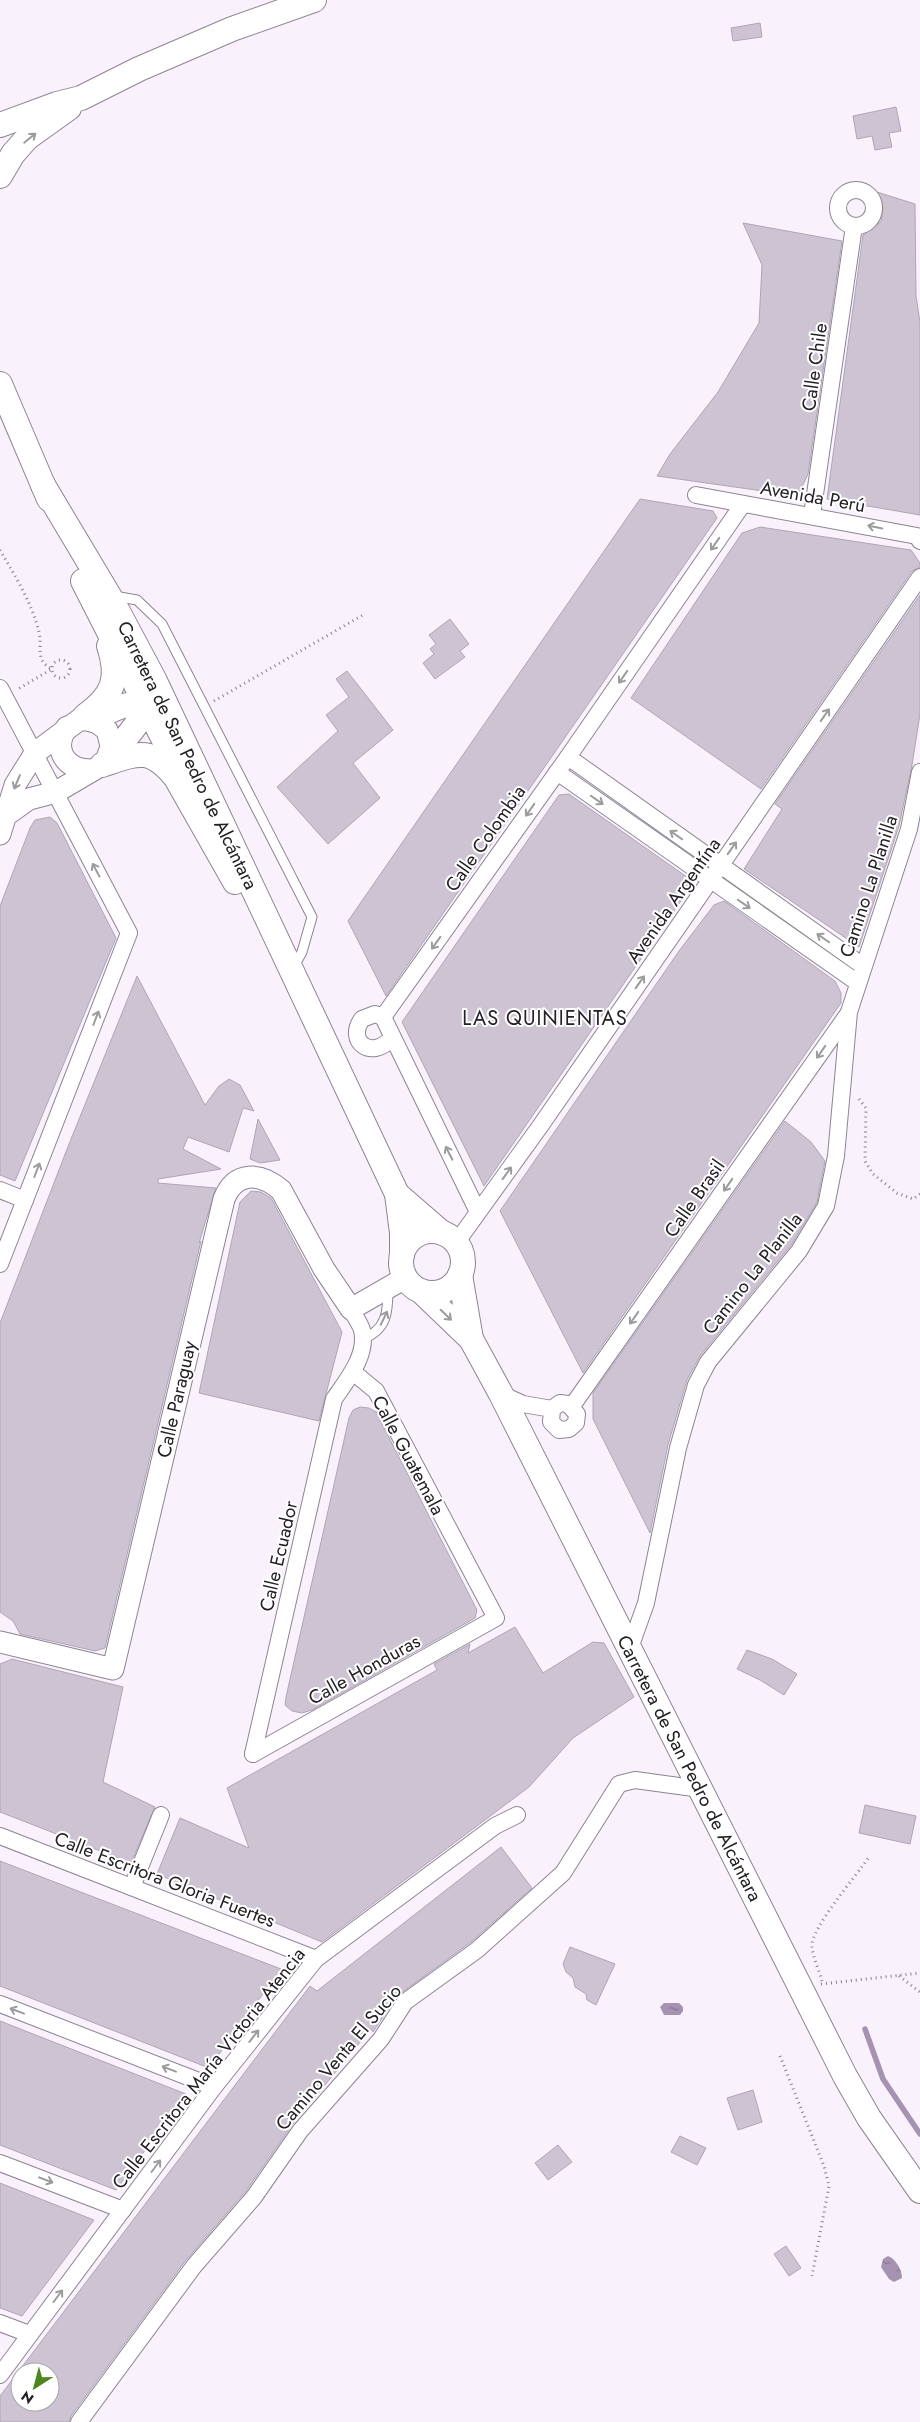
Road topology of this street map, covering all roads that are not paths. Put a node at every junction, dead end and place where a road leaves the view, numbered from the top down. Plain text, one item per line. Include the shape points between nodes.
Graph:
1 (314, 0) edge
2 (82, 98) junction
3 (0, 125) edge
4 (0, 176) edge
5 (854, 226) dead end
6 (0, 384) edge
7 (696, 494) dead end
8 (743, 504) junction
9 (812, 515) junction
10 (920, 541) edge
11 (920, 577) edge
12 (104, 598) junction
13 (2, 692) edge
14 (147, 706) junction
15 (80, 722) junction
16 (34, 753) junction
17 (568, 757) junction
18 (101, 763) junction
19 (557, 772) junction
20 (920, 772) edge
21 (56, 792) junction
22 (8, 814) junction
23 (224, 826) junction
24 (0, 834) edge
25 (720, 866) junction
26 (711, 880) junction
27 (250, 908) junction
28 (863, 966) junction
29 (291, 971) junction
30 (858, 983) junction
31 (849, 1012) junction
32 (383, 1017) junction
33 (319, 1033) junction
34 (392, 1038) junction
35 (0, 1190) edge
36 (397, 1194) junction
37 (25, 1200) junction
38 (478, 1212) junction
39 (449, 1238) junction
40 (402, 1255) junction
41 (0, 1264) edge
42 (460, 1275) junction
43 (405, 1286) junction
44 (351, 1309) junction
45 (362, 1339) junction
46 (471, 1339) junction
47 (354, 1372) junction
48 (501, 1394) junction
49 (572, 1406) junction
50 (552, 1409) junction
51 (496, 1618) joint
52 (0, 1642) edge
53 (630, 1648) junction
54 (253, 1754) joint
55 (701, 1789) junction
56 (161, 1815) dead end
57 (516, 1815) dead end
58 (0, 1836) edge
59 (132, 1887) junction
60 (316, 1959) junction
61 (0, 2004) edge
62 (214, 2087) junction
63 (0, 2163) edge
64 (920, 2192) edge
65 (123, 2210) junction
66 (0, 2323) edge
67 (29, 2334) junction
68 (0, 2375) edge
69 (79, 2422) edge

1 - 2 main road via 232,29 139,69
2 - 3 main road
4 -> 2 main road via 13,154 28,138
5 - 9 street, Calle Chile
6 - 12 main road, Carretera de San Pedro de Alcántara via 77,569
7 - 8 street, Avenida Perú
8 - 9 street, Avenida Perú
8 -> 17 street, Calle Colombia
10 -> 9 street, Avenida Perú via 917,536
25 -> 11 street, Avenida Argentína
12 - 14 main road, Carretera de San Pedro de Alcántara
12 - 15 main road via 93,610 115,665 114,682 101,702
12 - 23 main road, Carretera de San Pedro de Alcántara via 162,697
12 - 29 lane via 137,600 162,624 312,917 302,952
13 - 16 street
14 - 15 main road via 133,704 120,707
14 - 18 main road via 123,741
14 - 23 main road via 160,716
14 - 27 main road, Carretera de San Pedro de Alcántara
15 - 16 street
15 - 18 street via 101,724 110,737
15 - 18 street via 61,741 64,757 76,768
16 - 21 street
16 -> 22 street via 16,785
17 - 19 street, Calle Colombia
25 -> 17 street
18 - 21 street
18 - 27 main road via 142,755 152,756 163,763 176,778
19 -> 26 street
19 -> 32 street, Calle Colombia
20 - 28 street, Camino La Planilla via 909,829
21 - 22 street via 29,799
37 -> 21 street via 129,933
22 - 24 street
23 - 29 main road, Carretera de San Pedro de Alcántara
25 - 26 street, Avenida Argentína
28 -> 25 street
26 -> 30 street
38 -> 26 street, Avenida Argentína
27 - 33 main road, Carretera de San Pedro de Alcántara
28 - 30 street, Camino La Planilla
29 - 33 main road, Carretera de San Pedro de Alcántara
30 - 31 street, Camino La Planilla
31 -> 49 street, Calle Brasil
31 - 53 street, Camino La Planilla via 836,1156 826,1206 800,1250 708,1362 696,1385 678,1448 646,1603
32 - 34 street
32 - 34 street via 375,1014 362,1019 357,1028 360,1042 372,1049 382,1047
33 - 36 main road, Carretera de San Pedro de Alcántara
38 -> 34 street
35 - 37 street
36 - 39 main road, Carretera de San Pedro de Alcántara
36 - 40 main road, Carretera de San Pedro de Alcántara
37 - 41 street
38 - 39 street, Avenida Argentína
39 - 40 main road via 425,1231 404,1247
39 - 42 main road via 463,1258
40 - 43 main road
42 - 43 main road via 439,1292
42 - 46 main road, Carretera de San Pedro de Alcántara
43 - 44 street
45 -> 43 lane via 373,1335
43 -> 46 main road, Carretera de San Pedro de Alcántara
44 - 45 street via 362,1330
44 - 52 street, Calle Paraguay via 324,1269 281,1190 272,1182 250,1177 238,1180 228,1188 113,1669
45 - 47 street
46 - 48 main road, Carretera de San Pedro de Alcántara
47 - 51 street, Calle Guatemala via 376,1391
47 - 54 street, Calle Ecuador via 334,1399
48 - 50 street via 523,1404
48 - 53 main road, Carretera de San Pedro de Alcántara
49 - 50 street via 560,1404
49 - 50 street via 577,1418 573,1427 567,1430 559,1430 551,1422
51 - 54 street, Calle Honduras
53 - 55 main road, Carretera de San Pedro de Alcántara
55 - 64 main road, Carretera de San Pedro de Alcántara via 811,1985 868,2118
55 - 69 street, Camino Venta El Sucio via 635,1780 619,1784 563,1874 477,1950 404,2002 381,2039 300,2131 254,2197 194,2266
56 - 59 street
57 - 60 street, Calle Escritora María Victoria Atencia via 495,1826
58 - 59 street, Calle Escritora Gloria Fuertes
59 - 60 street, Calle Escritora Gloria Fuertes
62 -> 60 street, Calle Escritora María Victoria Atencia
62 -> 61 street
65 -> 62 street, Calle Escritora María Victoria Atencia
63 -> 65 street
67 -> 65 street, Calle Escritora María Victoria Atencia
66 - 67 street
67 - 68 street, Calle Escritora María Victoria Atencia

